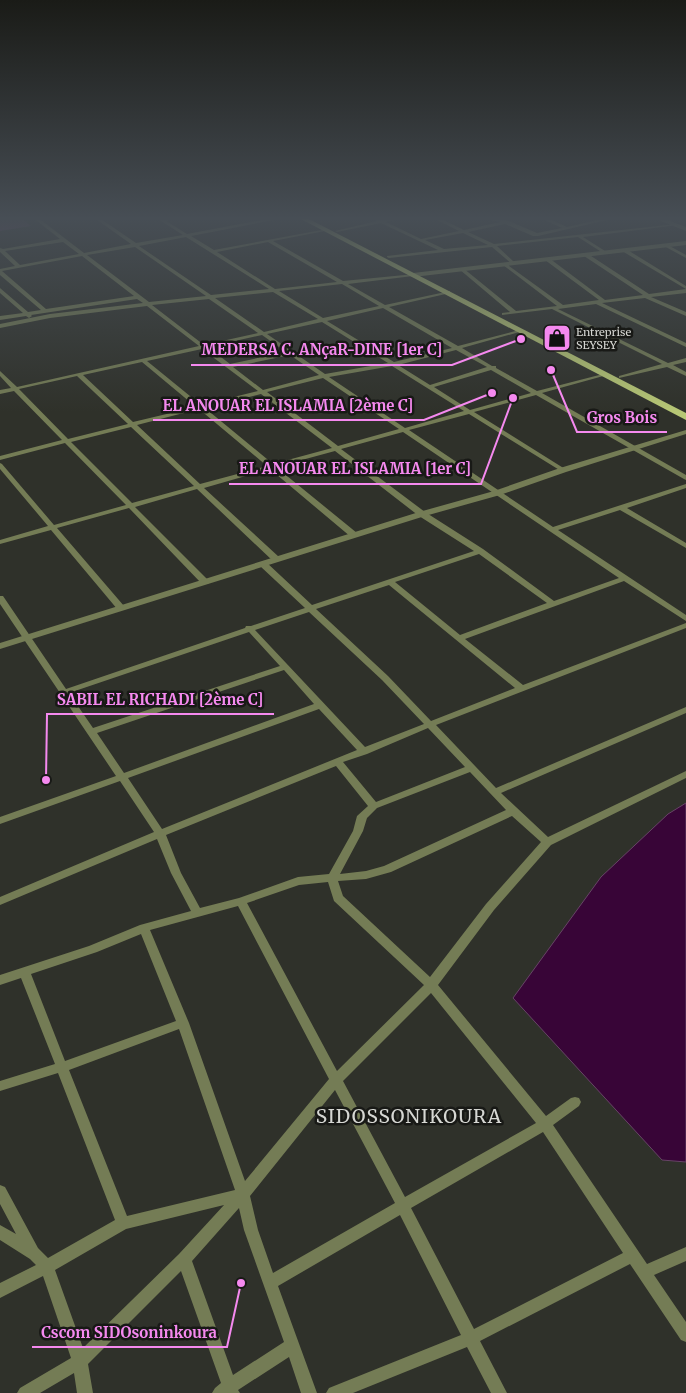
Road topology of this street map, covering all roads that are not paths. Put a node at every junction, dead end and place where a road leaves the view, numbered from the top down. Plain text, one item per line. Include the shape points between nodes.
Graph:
1 (12, 282) edge
2 (118, 282) edge
3 (188, 282) edge
4 (261, 282) edge
5 (352, 282) edge
6 (431, 282) edge
7 (434, 282) edge
8 (478, 282) edge
9 (532, 282) edge
10 (579, 282) edge
11 (626, 282) edge
12 (674, 282) edge
13 (344, 283) junction
14 (0, 290) edge
15 (274, 290) junction
16 (686, 290) edge
17 (448, 292) junction
18 (646, 296) junction
19 (138, 297) junction
20 (210, 297) junction
21 (603, 301) junction
22 (596, 302) junction
23 (147, 304) junction
24 (386, 307) junction
25 (562, 307) junction
26 (553, 308) junction
27 (45, 311) junction
28 (515, 313) junction
29 (26, 314) junction
30 (504, 314) junction
31 (686, 314) edge
32 (0, 318) edge
33 (33, 320) junction
34 (322, 320) junction
35 (0, 326) edge
36 (520, 330) junction
37 (262, 333) junction
38 (686, 345) edge
39 (203, 346) junction
40 (458, 348) junction
41 (290, 353) junction
42 (143, 360) junction
43 (686, 360) edge
44 (394, 364) junction
45 (667, 365) junction
46 (229, 366) junction
47 (494, 367) junction
48 (0, 372) edge
49 (78, 374) junction
50 (606, 374) junction
51 (686, 374) edge
52 (324, 376) junction
53 (622, 377) junction
54 (429, 386) junction
55 (15, 388) junction
56 (0, 392) edge
57 (262, 392) junction
58 (539, 393) junction
59 (200, 408) junction
60 (686, 410) edge
61 (470, 412) junction
62 (686, 417) edge
63 (132, 425) junction
64 (404, 431) junction
65 (686, 432) edge
66 (67, 441) junction
67 (636, 448) junction
68 (338, 449) junction
69 (0, 458) edge
70 (0, 465) edge
71 (272, 467) junction
72 (562, 470) junction
73 (686, 478) edge
74 (686, 486) edge
75 (199, 487) junction
76 (497, 492) junction
77 (131, 506) junction
78 (621, 506) junction
79 (422, 514) junction
80 (54, 527) junction
81 (554, 529) junction
82 (354, 535) junction
83 (0, 542) edge
84 (686, 546) edge
85 (480, 551) junction
86 (276, 560) junction
87 (262, 564) junction
88 (625, 578) junction
89 (389, 581) junction
90 (205, 582) junction
91 (0, 598) edge
92 (552, 603) junction
93 (309, 607) junction
94 (121, 608) junction
95 (686, 619) edge
96 (686, 625) edge
97 (249, 628) junction
98 (27, 637) junction
99 (459, 638) junction
100 (0, 646) edge
101 (285, 667) junction
102 (521, 688) junction
103 (65, 692) junction
104 (320, 705) junction
105 (686, 710) edge
106 (430, 725) junction
107 (92, 732) junction
108 (364, 752) junction
109 (338, 762) junction
110 (472, 768) junction
111 (686, 774) edge
112 (123, 777) junction
113 (495, 792) junction
114 (374, 806) junction
115 (513, 811) junction
116 (0, 821) edge
117 (160, 833) junction
118 (547, 842) junction
119 (332, 878) junction
120 (0, 901) edge
121 (241, 901) junction
122 (198, 914) junction
123 (144, 928) junction
124 (24, 971) junction
125 (0, 980) edge
126 (430, 985) junction
127 (183, 1023) junction
128 (62, 1067) junction
129 (336, 1080) junction
130 (0, 1086) edge
131 (575, 1102) dead end
132 (545, 1124) junction
133 (0, 1192) edge
134 (243, 1194) junction
135 (404, 1206) junction
136 (123, 1223) junction
137 (0, 1232) edge
138 (35, 1254) junction
139 (686, 1254) edge
140 (633, 1256) junction
141 (184, 1259) junction
142 (47, 1267) junction
143 (644, 1272) junction
144 (269, 1282) junction
145 (0, 1291) edge
146 (686, 1334) edge
147 (471, 1338) junction
148 (293, 1346) junction
149 (80, 1361) junction
150 (227, 1391) edge
151 (25, 1393) edge
152 (85, 1393) edge
153 (309, 1393) edge
154 (334, 1393) edge
155 (499, 1393) edge

1 - 27 street
2 - 19 street
3 - 20 street
4 - 15 street
5 - 13 street
6 - 17 main road
7 - 30 main road
8 - 28 street
9 - 25 street
10 - 21 street
11 - 18 street
12 - 16 street
13 - 15 street
13 - 24 street
14 - 29 street
15 - 20 street
15 - 34 street
16 - 18 street
17 - 24 street
17 - 36 main road
18 - 21 street
18 - 31 street
19 - 23 street
19 - 27 street
20 - 23 street
20 - 37 street
21 - 22 street
22 - 25 street
22 - 38 street
23 - 33 street
23 - 39 street
24 - 34 street
24 - 40 street
25 - 26 street
26 - 28 street
26 - 45 street
27 - 29 street
28 - 30 street
29 - 32 street
29 - 33 street
30 - 53 main road
33 - 35 street
34 - 37 street
34 - 44 street
36 - 40 street
36 - 50 main road
37 - 39 street
37 - 41 street
39 - 42 street
39 - 46 street
40 - 44 street
40 - 47 street
41 - 46 street
41 - 52 street
42 - 49 street
42 - 59 street
43 - 45 street
44 - 52 street
44 - 54 street
45 - 51 street
45 - 53 street
46 - 57 street
47 - 54 street
47 - 58 street
48 - 55 street
49 - 55 street
49 - 63 street
50 - 58 street
50 - 62 main road
52 - 57 street
52 - 64 street
53 - 60 main road
54 - 61 street
55 - 56 street
55 - 66 street
57 - 59 street
57 - 68 street
58 - 61 street
58 - 67 street
59 - 63 street
59 - 71 street
61 - 64 street
61 - 72 street
63 - 66 street
63 - 75 street
64 - 68 street
64 - 76 street
65 - 67 street
66 - 69 street
66 - 77 street
67 - 72 street
67 - 73 street
68 - 71 street
68 - 79 street
70 - 80 street
71 - 75 street
71 - 82 street
72 - 76 street
74 - 78 street
75 - 77 street
75 - 86 street
76 - 79 street
76 - 81 street
77 - 80 street
77 - 90 street
78 - 81 street
78 - 84 street
79 - 82 street
79 - 85 street
80 - 83 street
80 - 94 street
81 - 88 street
82 - 86 street
85 - 89 street
85 - 92 street
86 - 87 street
87 - 90 street
87 - 93 street
88 - 92 street
88 - 95 street
89 - 93 street
89 - 99 street
90 - 94 street
91 - 98 street
92 - 99 street
93 - 97 street
93 - 106 street
94 - 98 street
96 - 102 street
97 - 101 street
97 - 103 street
98 - 100 street
98 - 103 street
99 - 102 street
101 - 104 street
101 - 107 street
102 - 106 street
103 - 107 street
104 - 108 street
104 - 112 street
105 - 113 street
106 - 108 street
106 - 110 street
107 - 112 street
108 - 109 street
109 - 114 street
109 - 117 street
110 - 113 street
110 - 114 street
111 - 118 street
112 - 116 street
112 - 117 street
113 - 115 street
114 - 119 street via 362,816 358,831
115 - 118 street
115 - 119 street via 387,869 366,875
117 - 120 street
117 - 122 street via 176,873
118 - 126 street via 490,907
119 - 121 street via 298,881
119 - 126 street via 338,898
121 - 122 street
121 - 129 street
122 - 123 street
123 - 124 street via 93,949
123 - 127 street
124 - 125 street
124 - 128 street
126 - 129 street
126 - 132 street
127 - 128 street
127 - 134 street
128 - 130 street
128 - 136 street
129 - 134 street
129 - 135 street
131 - 132 street
132 - 135 street
132 - 140 street
133 - 138 street
134 - 136 street
134 - 141 street
134 - 144 street via 251,1230
135 - 144 street
135 - 147 street
136 - 142 street
137 - 138 street
138 - 142 street
139 - 143 street
140 - 143 street
140 - 147 street
141 - 149 street
141 - 150 street
142 - 145 street
142 - 149 street
143 - 146 street
144 - 148 street
147 - 154 street
147 - 155 street
148 - 150 street
148 - 153 street
149 - 151 street
149 - 152 street

